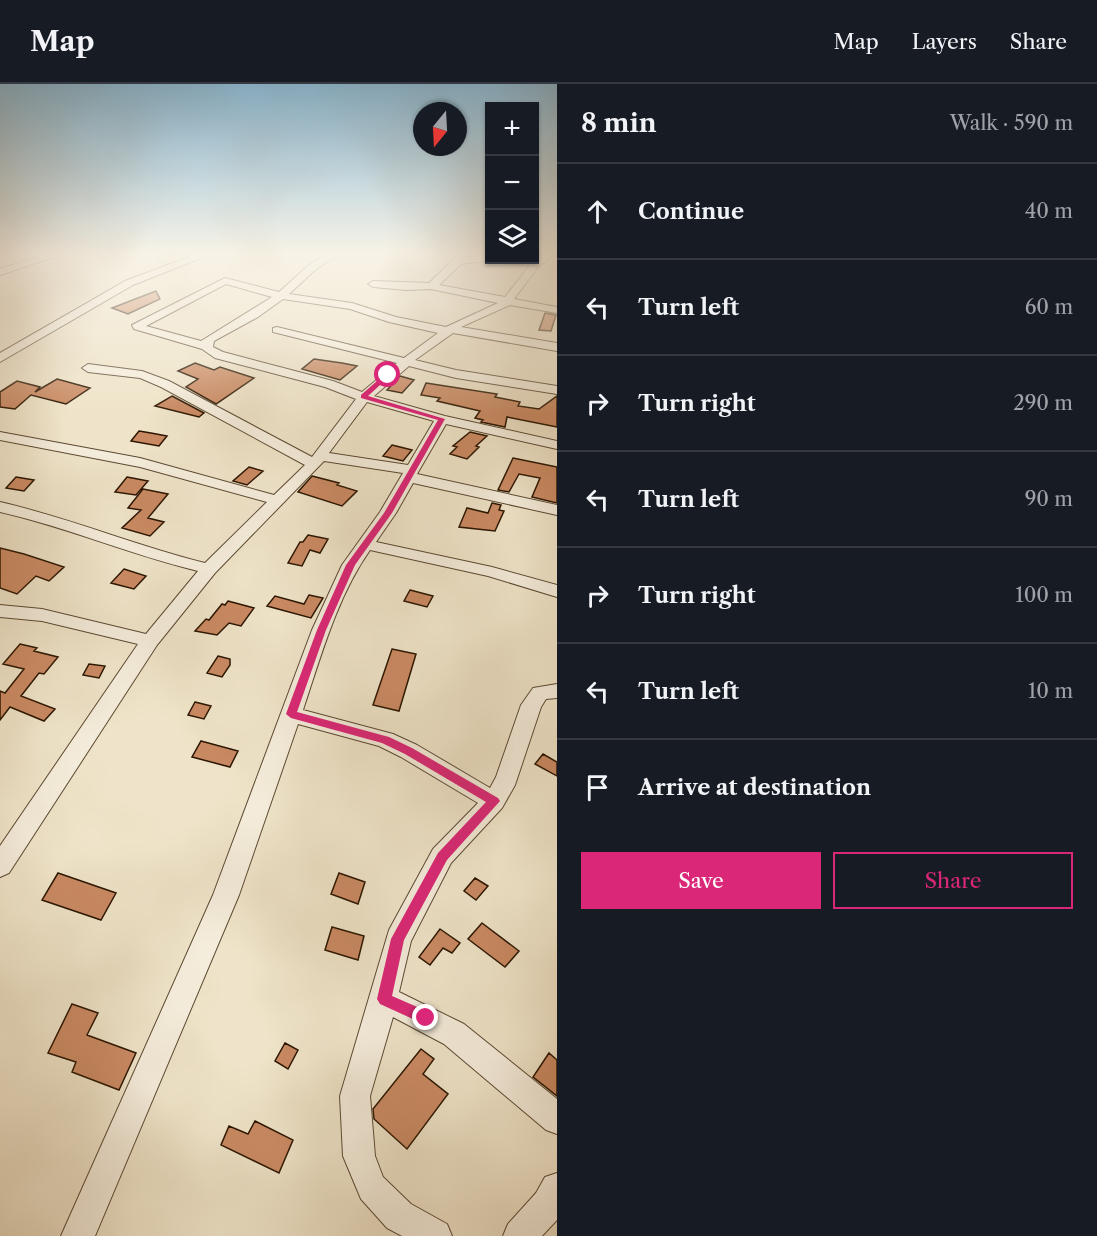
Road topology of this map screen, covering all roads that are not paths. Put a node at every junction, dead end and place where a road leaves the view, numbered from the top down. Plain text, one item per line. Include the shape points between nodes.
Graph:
1 (86, 308) edge
2 (171, 308) edge
3 (264, 308) edge
4 (357, 308) edge
5 (496, 308) edge
6 (541, 308) edge
7 (557, 310) edge
8 (277, 330) dead end
9 (449, 330) junction
10 (206, 346) junction
11 (557, 347) edge
12 (0, 358) edge
13 (403, 362) junction
14 (88, 368) dead end
15 (557, 390) edge
16 (364, 397) junction
17 (442, 419) junction
18 (0, 436) edge
19 (557, 445) edge
20 (316, 460) junction
21 (410, 474) junction
22 (278, 501) junction
23 (0, 507) edge
24 (557, 510) edge
25 (364, 544) junction
26 (209, 569) junction
27 (557, 591) edge
28 (0, 611) edge
29 (150, 641) junction
30 (557, 691) edge
31 (291, 714) junction
32 (494, 801) junction
33 (0, 866) edge
34 (384, 999) junction
35 (557, 1119) edge
36 (554, 1201) edge
37 (78, 1236) edge
38 (435, 1236) edge
39 (520, 1236) edge

1 - 12 street
2 - 10 street via 138,327
3 - 10 street via 210,339
4 - 9 street via 393,320
5 - 9 street
6 - 7 street
8 - 13 street
9 - 11 street
9 - 13 street
10 - 16 street via 219,355
13 - 15 street
13 - 16 street
14 - 20 street via 142,375 165,384
16 - 17 street
16 - 20 street
17 - 19 street
17 - 21 street
18 - 22 street via 144,462
20 - 21 street
20 - 22 street
21 - 24 street
21 - 25 street via 388,513
22 - 26 street
23 - 26 street
25 - 27 street via 492,572
25 - 31 street via 321,630
26 - 29 street
28 - 29 street via 42,615
29 - 33 street
30 - 32 street via 540,693 531,705 507,780
31 - 32 street via 385,740
31 - 37 street via 226,895
32 - 34 street via 442,856 398,939
34 - 35 street via 454,1034
34 - 38 street via 355,1096 359,1156 372,1188 399,1216
36 - 39 street

